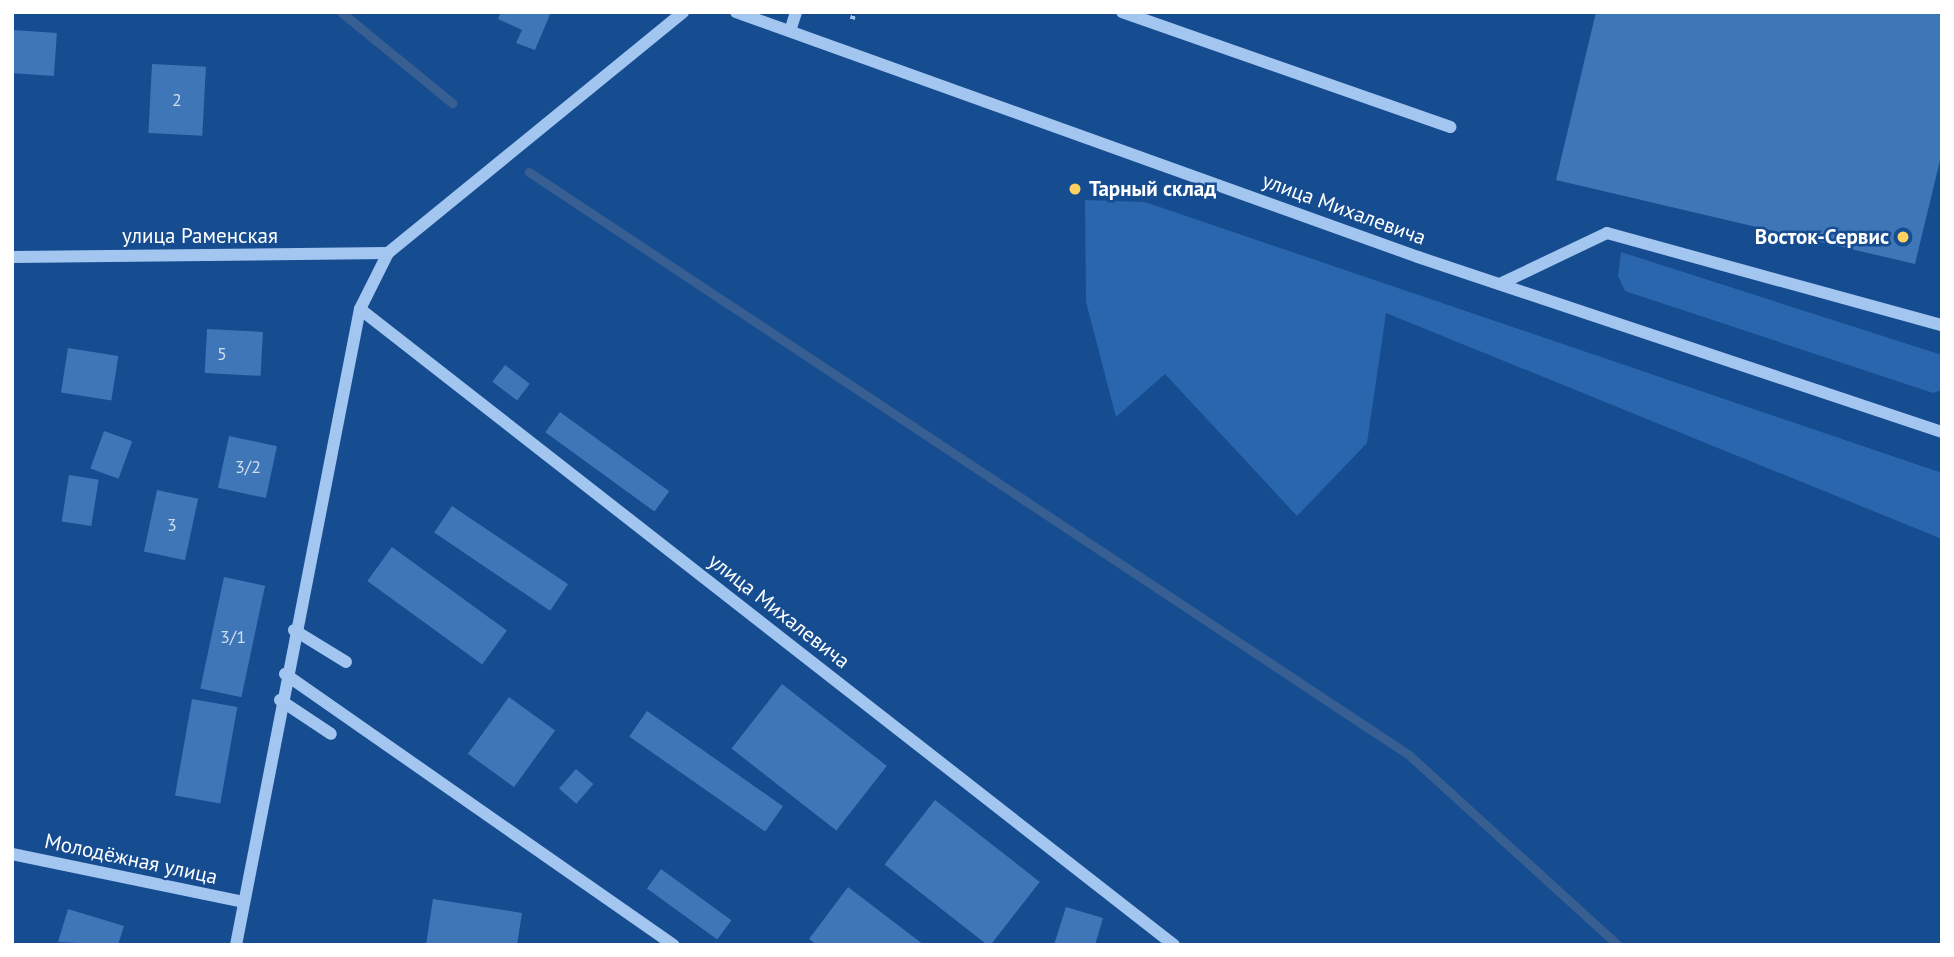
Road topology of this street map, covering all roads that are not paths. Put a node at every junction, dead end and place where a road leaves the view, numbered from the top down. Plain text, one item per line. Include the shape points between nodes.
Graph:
1 (683, 12) edge
2 (736, 12) edge
3 (796, 12) edge
4 (1122, 12) edge
5 (790, 31) junction
6 (1450, 127) dead end
7 (388, 253) junction
8 (12, 257) edge
9 (1502, 283) junction
10 (360, 309) junction
11 (1942, 325) edge
12 (1942, 432) edge
13 (294, 630) junction
14 (346, 662) dead end
15 (285, 674) junction
16 (280, 700) junction
17 (331, 734) dead end
18 (12, 854) edge
19 (243, 902) junction
20 (236, 945) edge
21 (674, 945) edge
22 (1174, 945) edge

1 - 7 street
2 - 5 street, улица Михалевича
3 - 5 street
4 - 6 street
5 - 9 street, улица Михалевича
7 - 8 street, улица Раменская
7 - 10 street
9 - 11 street via 1607,233
9 - 12 street, улица Михалевича
10 - 13 street
10 - 22 street, улица Михалевича
13 - 14 street
13 - 15 street
15 - 16 street
15 - 21 street
16 - 17 street
16 - 19 street
18 - 19 street, Молодёжная улица
19 - 20 street

